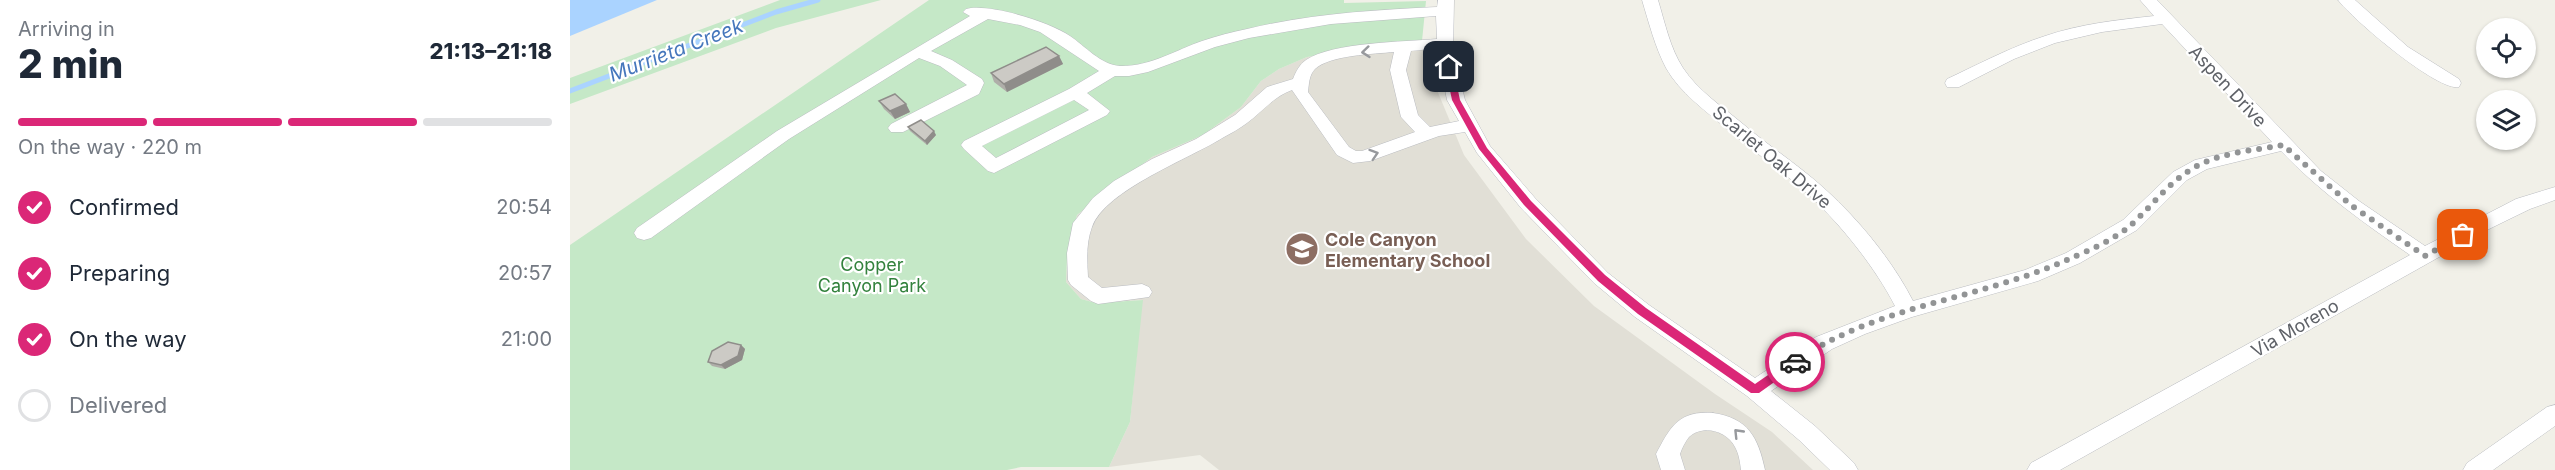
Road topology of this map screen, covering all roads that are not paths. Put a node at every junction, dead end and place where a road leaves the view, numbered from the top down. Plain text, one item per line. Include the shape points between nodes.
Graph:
1 (1650, 0) edge
2 (2148, 0) edge
3 (2346, 0) edge
4 (1445, 6) edge
5 (2165, 19) junction
6 (1445, 43) junction
7 (1404, 47) junction
8 (918, 52) junction
9 (1113, 70) junction
10 (1300, 82) junction
11 (1953, 83) dead end
12 (2453, 83) dead end
13 (1075, 93) junction
14 (1470, 125) junction
15 (897, 128) dead end
16 (1427, 134) junction
17 (2283, 145) junction
18 (2555, 193) edge
19 (644, 233) dead end
20 (2425, 256) junction
21 (1142, 292) dead end
22 (1907, 310) junction
23 (1755, 390) junction
24 (2555, 414) edge
25 (1673, 470) edge
26 (1753, 470) edge
27 (1846, 470) edge
28 (2039, 470) edge
29 (2475, 470) edge

1 - 22 street, Scarlet Oak Drive via 1675,69 1690,88 1818,193 1894,284
2 - 5 street, Aspen Drive
3 - 12 street via 2402,50
4 - 6 street
4 - 9 street via 1272,28 1221,40 1141,70
5 - 11 street via 2063,35
5 - 17 street, Aspen Drive
6 - 7 street
6 - 14 street via 1456,100
7 -> 10 street via 1314,62 1304,71
7 - 16 street via 1398,70 1410,117
8 - 9 street via 978,13 1036,24
8 - 15 street via 946,63 976,83 973,90
8 - 19 street via 783,135
9 - 13 street
10 -> 16 street via 1300,92 1307,103 1343,152 1353,157 1364,157
10 - 21 street via 1274,91 1202,144 1121,185 1083,223 1077,252 1078,280 1098,296
13 - 13 street via 1002,130 970,145 994,167 1101,111
14 - 16 street
14 - 23 street via 1483,149 1528,203 1601,278
17 - 20 street, Aspen Drive via 2352,206
17 - 22 street via 2201,164 2180,176 2130,225 2052,267 1976,293
18 - 20 street, Via Moreno via 2482,224
20 - 28 street, Via Moreno
22 - 23 street via 1824,343
23 - 27 street
24 - 29 street
26 -> 25 street via 1744,438 1733,426 1701,421 1685,427 1676,436 1668,454

